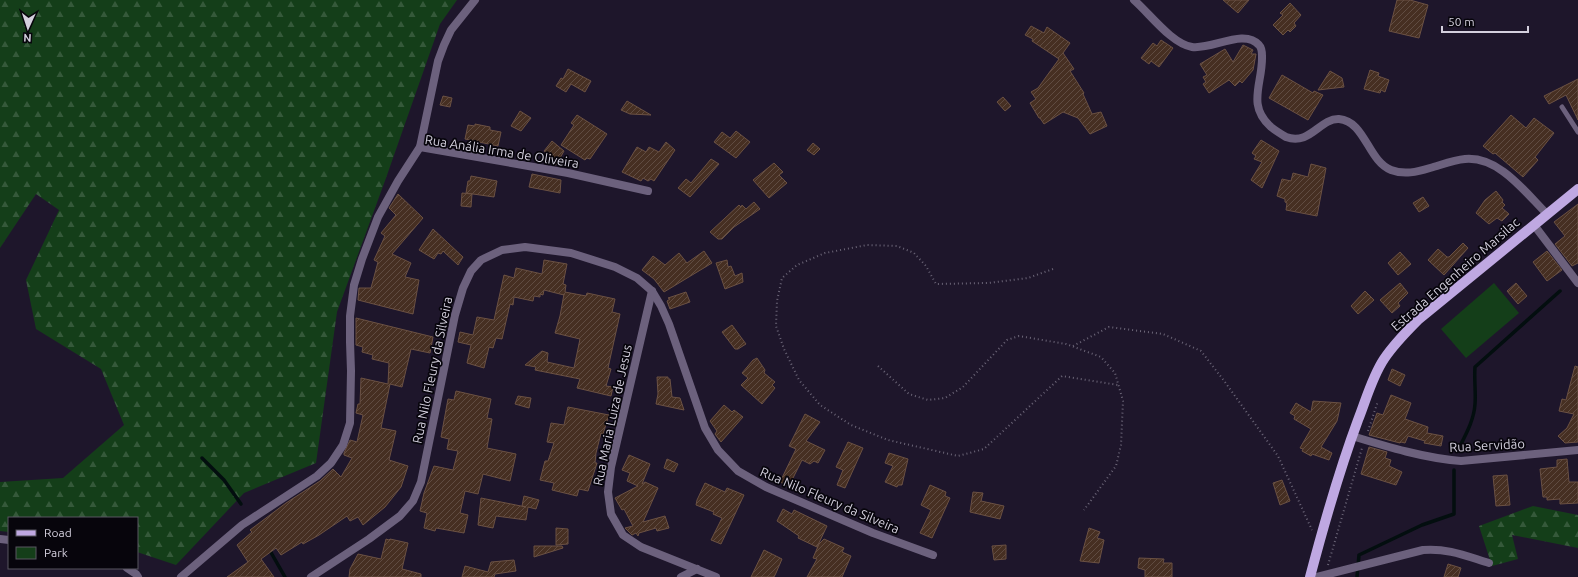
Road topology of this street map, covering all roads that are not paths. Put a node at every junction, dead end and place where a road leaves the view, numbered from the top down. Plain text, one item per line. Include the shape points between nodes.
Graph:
1 (476, 0) edge
2 (1134, 0) edge
3 (1562, 107) dead end
4 (1578, 132) edge
5 (420, 148) junction
6 (1578, 189) edge
7 (648, 191) dead end
8 (1547, 214) junction
9 (1534, 225) junction
10 (1578, 283) edge
11 (652, 291) junction
12 (1352, 436) junction
13 (1578, 450) edge
14 (932, 555) dead end
15 (1489, 563) dead end
16 (128, 569) edge
17 (697, 569) junction
18 (138, 577) edge
19 (181, 577) edge
20 (311, 577) edge
21 (681, 577) edge
22 (716, 577) edge
23 (1310, 577) edge
24 (1317, 577) edge

1 - 5 street via 451,30 444,45 438,61
2 - 8 street via 1173,38 1183,44 1205,47 1246,38 1256,42 1261,48 1262,59 1257,90 1259,111 1268,124 1287,137 1304,138 1338,119 1349,122 1358,130 1376,159 1397,172 1412,172 1463,159 1483,160 1509,176
3 - 4 lane
5 - 7 street, Rua Anália Irma de Oliveira via 568,173
5 - 19 street, Rua Anália Irma de Oliveira via 378,217 354,285 350,316 350,423 343,445 331,463 317,476 242,525
6 - 8 main road, Estrada Engenheiro Marsilac
8 - 9 main road, Estrada Engenheiro Marsilac
9 - 10 street
9 - 12 main road, Estrada Engenheiro Marsilac via 1399,338 1384,360 1368,392
11 - 14 street, Rua Nilo Fleury da Silveira via 669,324 705,428 718,450 738,471 766,487 874,534
11 - 17 street, Rua Maria Luiza de Jesus via 611,467 608,492 611,514 624,535 640,547
11 - 20 street, Rua Nilo Fleury da Silveira via 637,278 615,267 571,253 525,247 502,250 482,260 471,271 455,315 421,482 413,501 400,516
12 - 13 street, Rua Servidão via 1443,460 1461,461
12 - 23 main road, Estrada Engenheiro Marsilac
15 - 24 street via 1435,549
16 - 18 street
17 - 21 street
17 - 22 street, Rua Maria Luiza de Jesus

